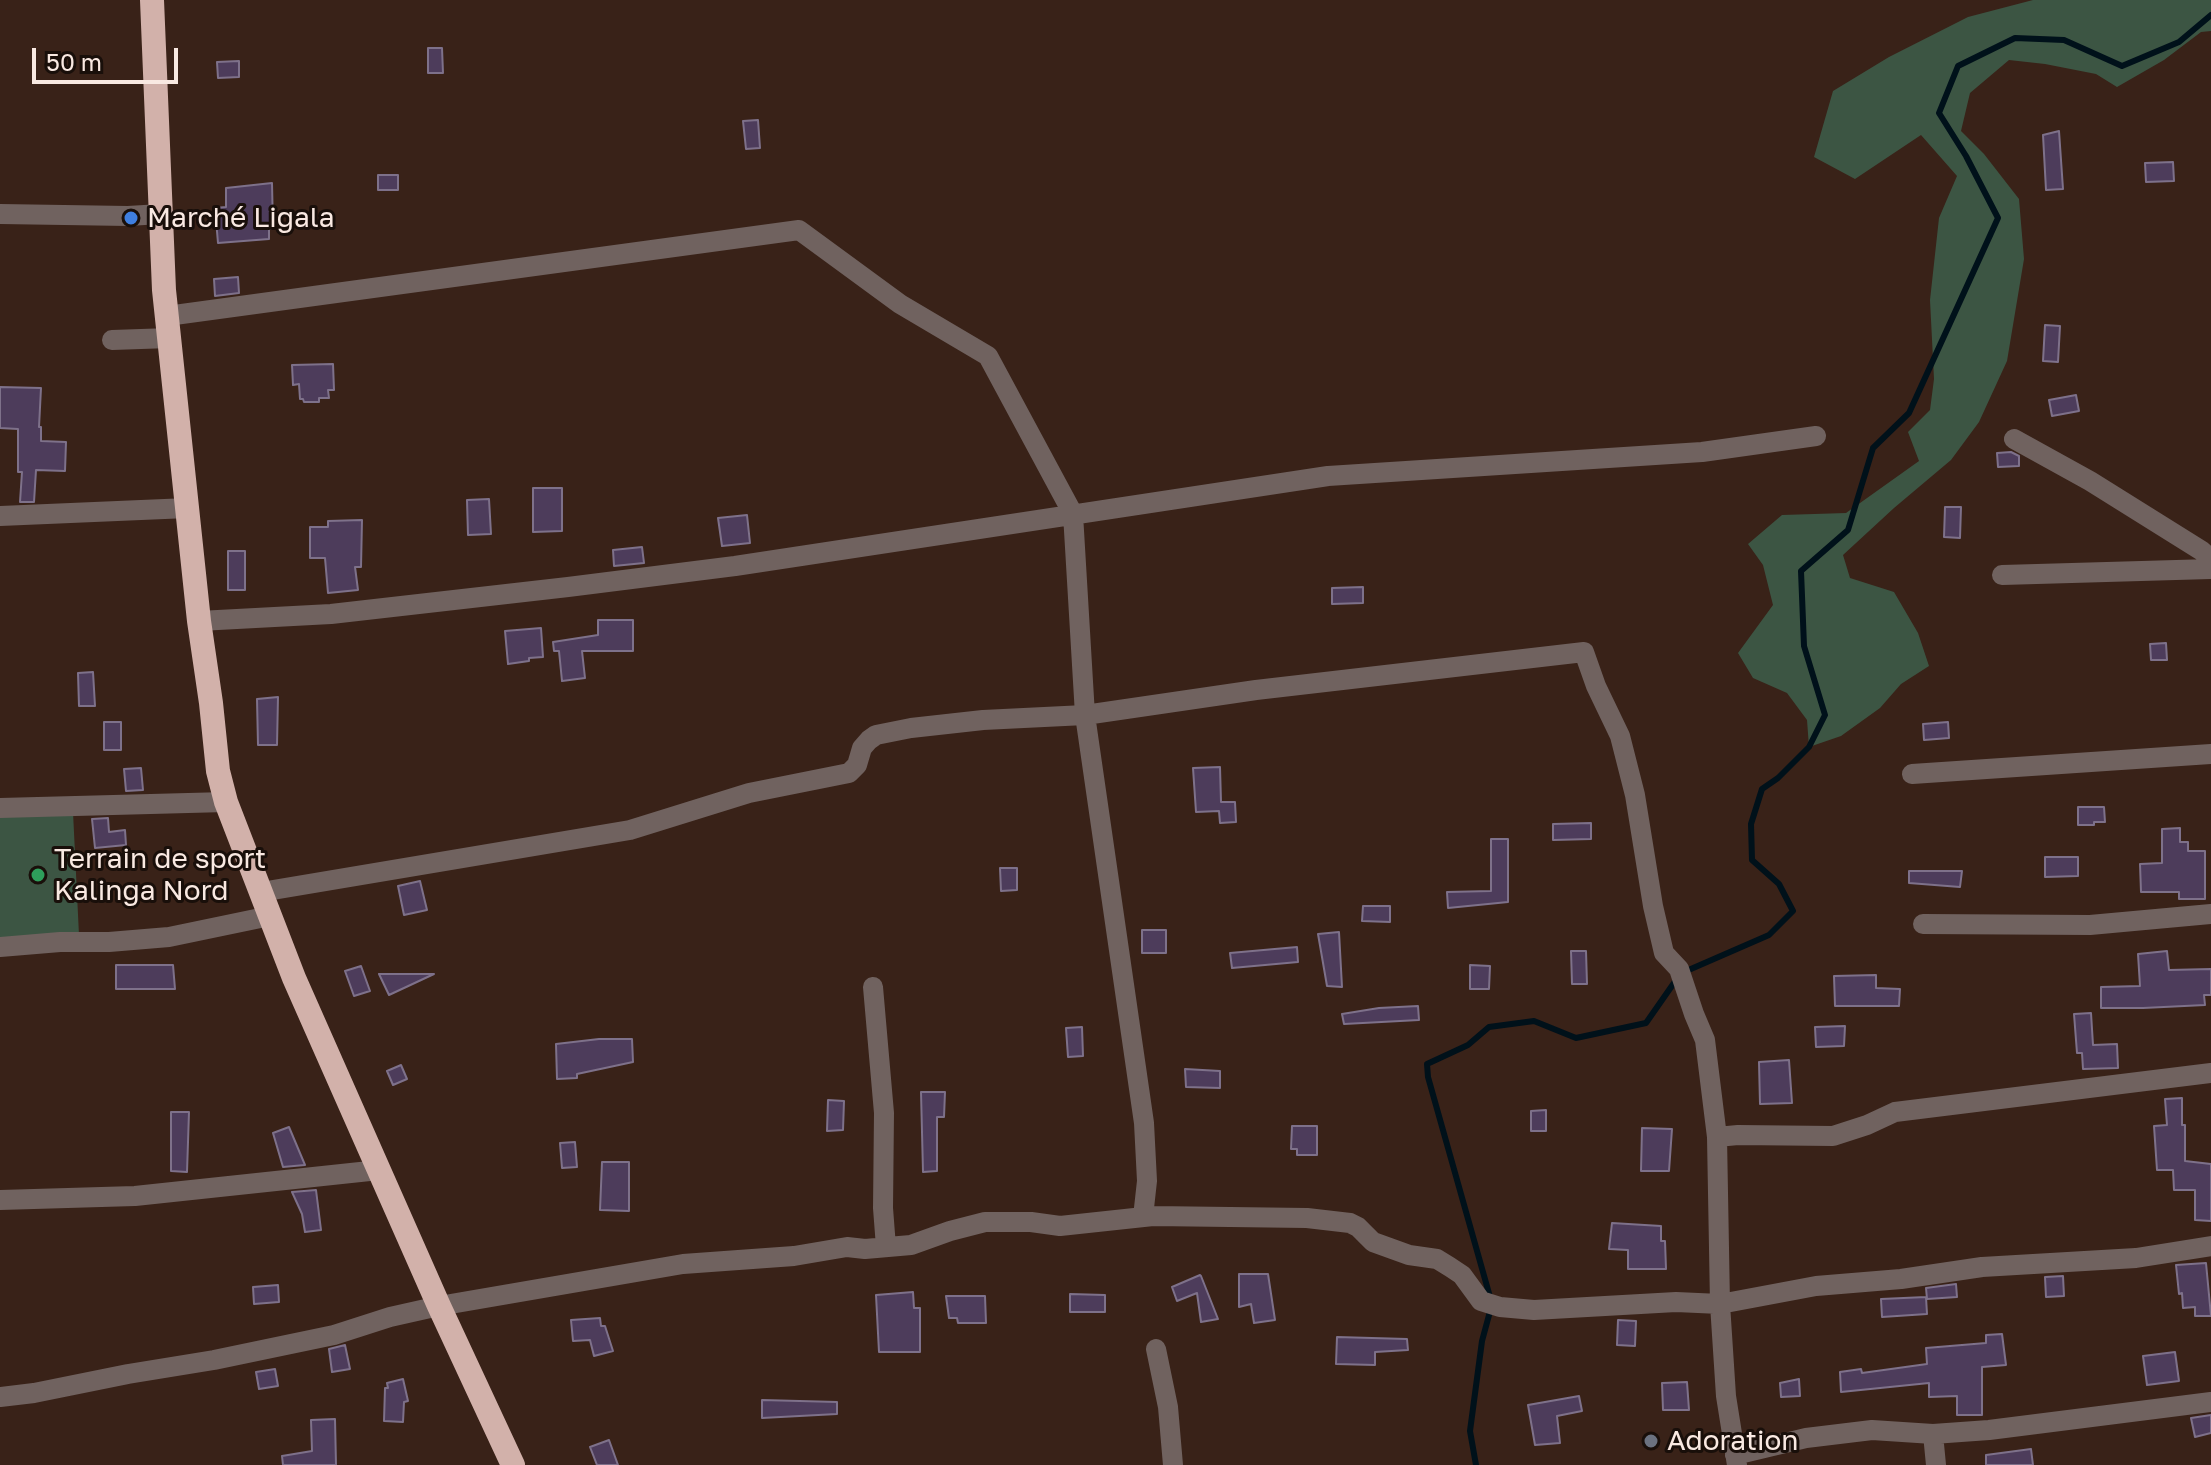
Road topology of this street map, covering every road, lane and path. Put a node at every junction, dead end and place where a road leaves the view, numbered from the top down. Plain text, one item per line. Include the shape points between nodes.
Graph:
1 (152, 0) edge
2 (0, 214) edge
3 (161, 214) junction
4 (168, 327) junction
5 (112, 340) dead end
6 (1816, 436) dead end
7 (2014, 439) dead end
8 (188, 508) junction
9 (1073, 514) junction
10 (0, 516) edge
11 (2211, 560) edge
12 (2211, 569) edge
13 (2002, 575) dead end
14 (199, 621) junction
15 (1085, 715) junction
16 (2211, 754) edge
17 (1912, 774) dead end
18 (226, 802) junction
19 (0, 808) edge
20 (261, 892) junction
21 (2211, 914) edge
22 (270, 916) junction
23 (1923, 924) dead end
24 (0, 947) edge
25 (873, 987) dead end
26 (2211, 1073) edge
27 (1717, 1137) junction
28 (379, 1170) junction
29 (0, 1200) edge
30 (1143, 1217) junction
31 (2211, 1246) edge
32 (886, 1247) junction
33 (1720, 1304) junction
34 (439, 1306) junction
35 (1156, 1349) dead end
36 (0, 1397) edge
37 (2211, 1402) edge
38 (1933, 1434) junction
39 (1736, 1460) edge
40 (513, 1465) edge
41 (1173, 1465) edge
42 (1936, 1465) edge

1 - 3 highway
2 - 3 street
3 - 4 highway
4 - 5 street
4 - 8 highway
4 - 9 street via 799,230 900,304 988,356
6 - 9 street via 1702,452 1328,476
7 - 11 street via 2113,495
8 - 10 street
8 - 14 highway
9 - 14 street via 568,587 331,614
9 - 15 street
12 - 13 street
14 - 18 highway
15 - 20 street via 983,720 876,735 849,773 749,793 630,830
15 - 27 street via 1584,652 1620,736 1664,953 1679,969 1703,1032
15 - 30 street via 1144,1123
16 - 17 street
18 - 19 street
18 - 20 highway
20 - 22 highway
21 - 23 street via 2090,925
22 - 24 street via 169,937
22 - 28 highway
25 - 32 street via 884,1113
26 - 27 street via 1895,1112 1833,1136
27 - 33 street
28 - 29 street via 135,1196
28 - 34 highway
30 - 32 street via 1060,1226 985,1222 911,1245
30 - 33 street via 1350,1223 1373,1242 1437,1259 1462,1275 1481,1301 1500,1307
31 - 33 street via 2136,1258 1982,1267 1816,1286
32 - 34 street via 683,1264
33 - 39 street
34 - 36 street via 214,1360
34 - 40 highway
35 - 41 street
37 - 38 street
38 - 39 street via 1872,1430 1806,1438
38 - 42 street

